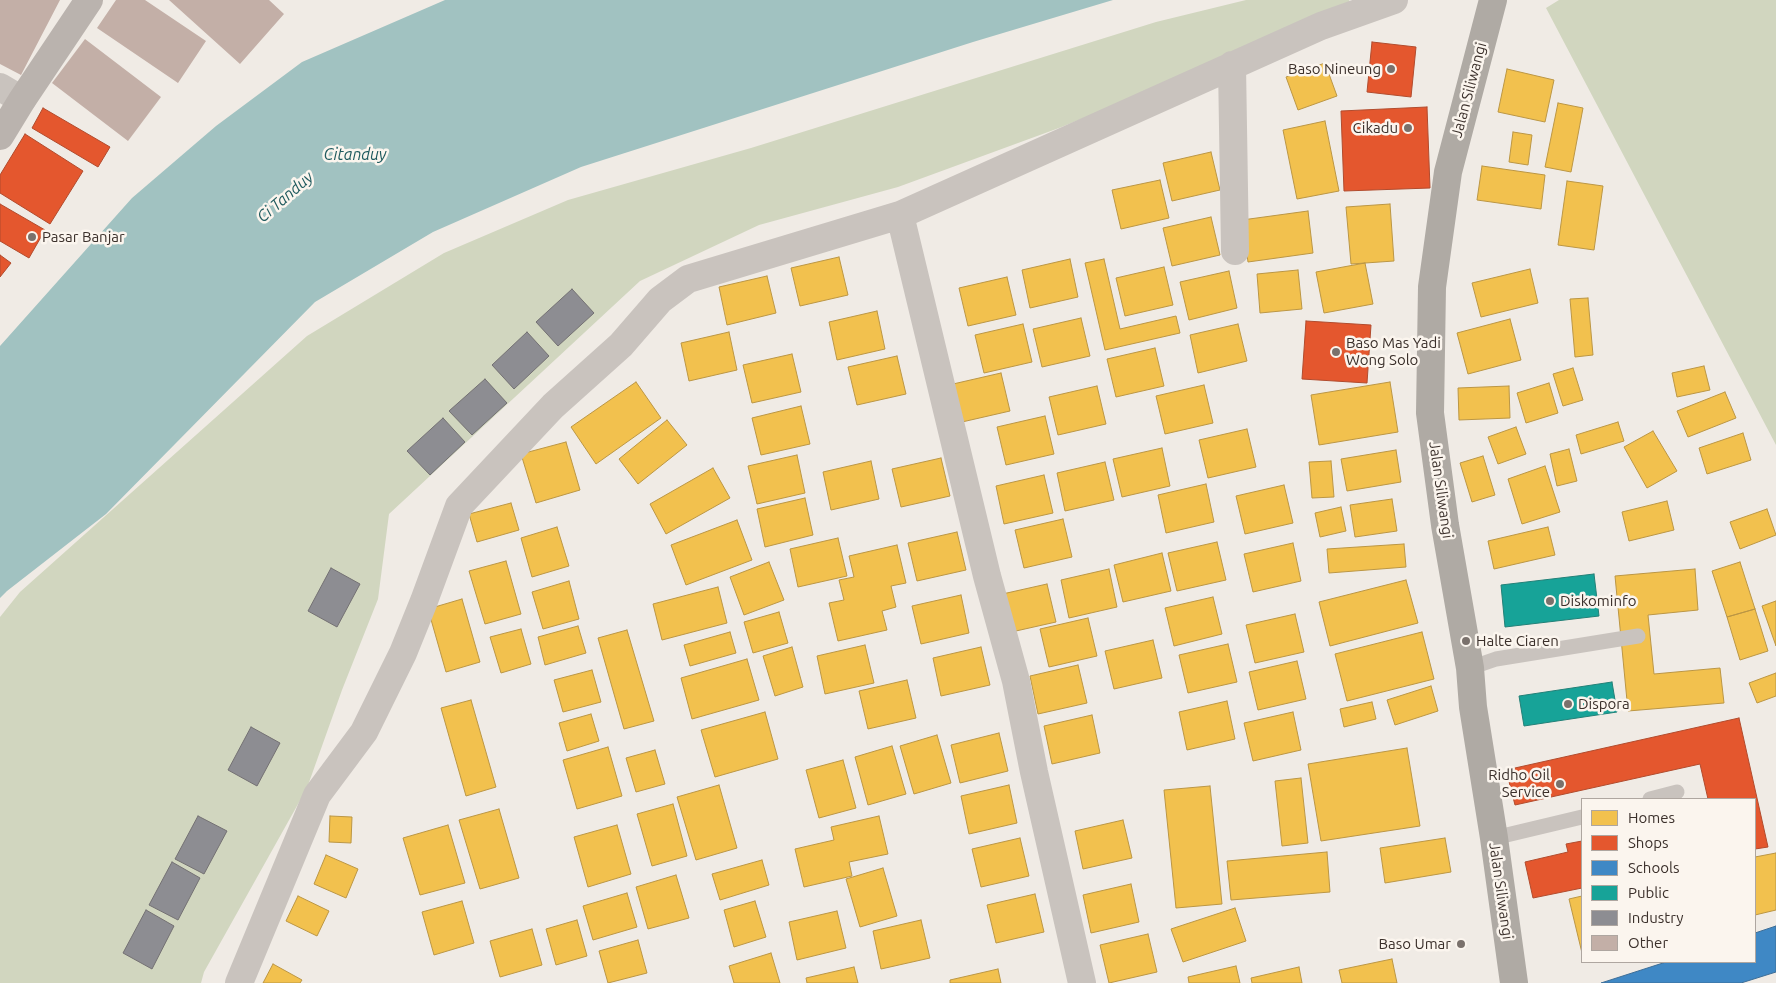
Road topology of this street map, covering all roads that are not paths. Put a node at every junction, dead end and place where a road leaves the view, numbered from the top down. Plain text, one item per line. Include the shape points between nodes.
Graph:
1 (88, 0) edge
2 (1394, 0) edge
3 (1492, 0) edge
4 (1232, 65) junction
5 (11, 93) edge
6 (0, 136) edge
7 (900, 215) junction
8 (1234, 251) dead end
9 (1638, 636) dead end
10 (1470, 668) junction
11 (1678, 792) dead end
12 (1654, 798) edge
13 (1581, 817) edge
14 (1494, 838) junction
15 (239, 983) edge
16 (1082, 983) edge
17 (1514, 983) edge

1 - 5 street
2 - 4 street via 1321,26
3 - 10 highway, Jalan Siliwangi via 1448,172 1432,287 1430,414
4 - 7 street
4 - 8 street
5 - 6 street
7 - 15 street via 688,278 660,300 621,345 553,406 459,506 403,653 364,732 317,795
7 - 16 street via 987,576 1016,681
9 - 10 lane via 1496,659
10 - 14 highway, Jalan Siliwangi
11 - 12 lane
13 - 14 lane
14 - 17 highway, Jalan Siliwangi

